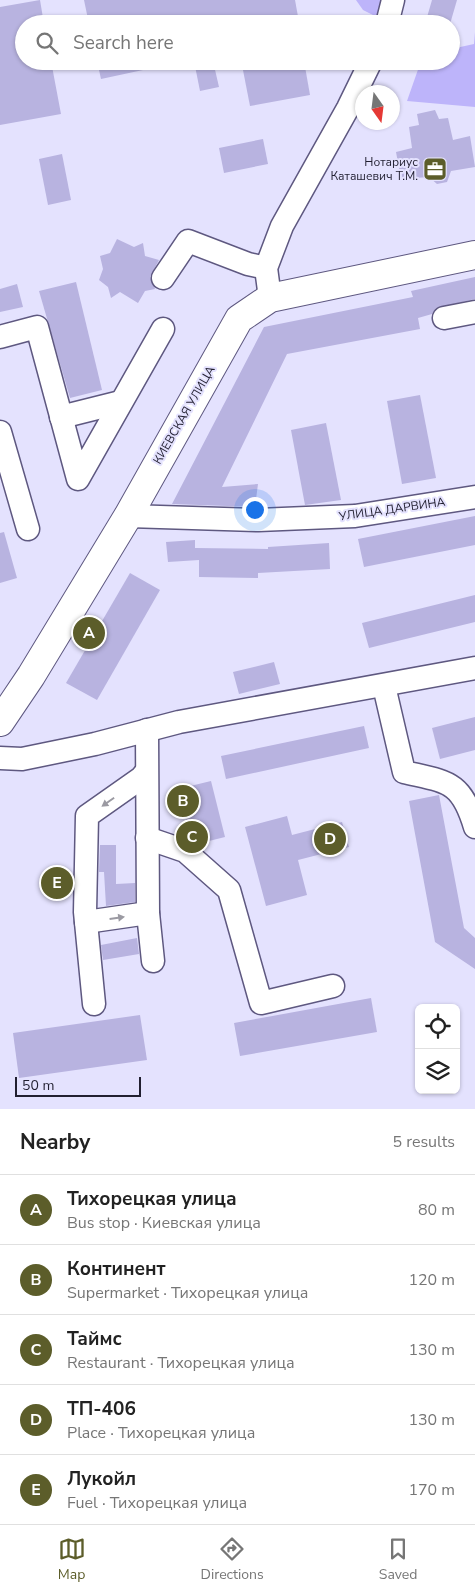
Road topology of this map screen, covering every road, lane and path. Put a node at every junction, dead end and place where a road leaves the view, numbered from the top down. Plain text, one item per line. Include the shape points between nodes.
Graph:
1 (393, 0) edge
2 (389, 15) edge
3 (367, 70) edge
4 (475, 255) edge
5 (266, 268) junction
6 (163, 278) dead end
7 (270, 298) junction
8 (475, 312) edge
9 (444, 318) dead end
10 (163, 329) dead end
11 (0, 337) edge
12 (122, 402) junction
13 (62, 416) junction
14 (0, 432) edge
15 (475, 497) edge
16 (128, 516) junction
17 (28, 529) dead end
18 (475, 668) edge
19 (384, 686) junction
20 (0, 722) edge
21 (146, 730) junction
22 (0, 758) edge
23 (146, 772) junction
24 (475, 827) edge
25 (147, 838) junction
26 (148, 913) junction
27 (86, 922) junction
28 (153, 962) dead end
29 (333, 986) dead end
30 (94, 1004) dead end

1 - 2 street
3 - 5 street via 282,226
4 - 7 main road, КИЕВСКАЯ УЛИЦА
5 - 6 street via 188,241
5 - 7 street
7 - 16 main road, КИЕВСКАЯ УЛИЦА via 239,320
8 - 9 street
10 - 12 street
11 - 13 street via 38,327
12 - 13 street
12 - 13 street via 78,479
14 - 17 street
15 - 16 street, УЛИЦА ДАРВИНА via 354,516 258,520
16 - 20 main road, КИЕВСКАЯ УЛИЦА
18 - 19 street
19 - 21 street
19 - 24 street via 404,772 448,782 468,804
21 - 22 street via 22,760
21 - 23 street
23 - 25 street
23 -> 27 street via 87,816
25 - 26 street
25 - 29 street via 185,851 229,890 261,1003
27 -> 26 street
26 - 28 street
27 - 30 street

